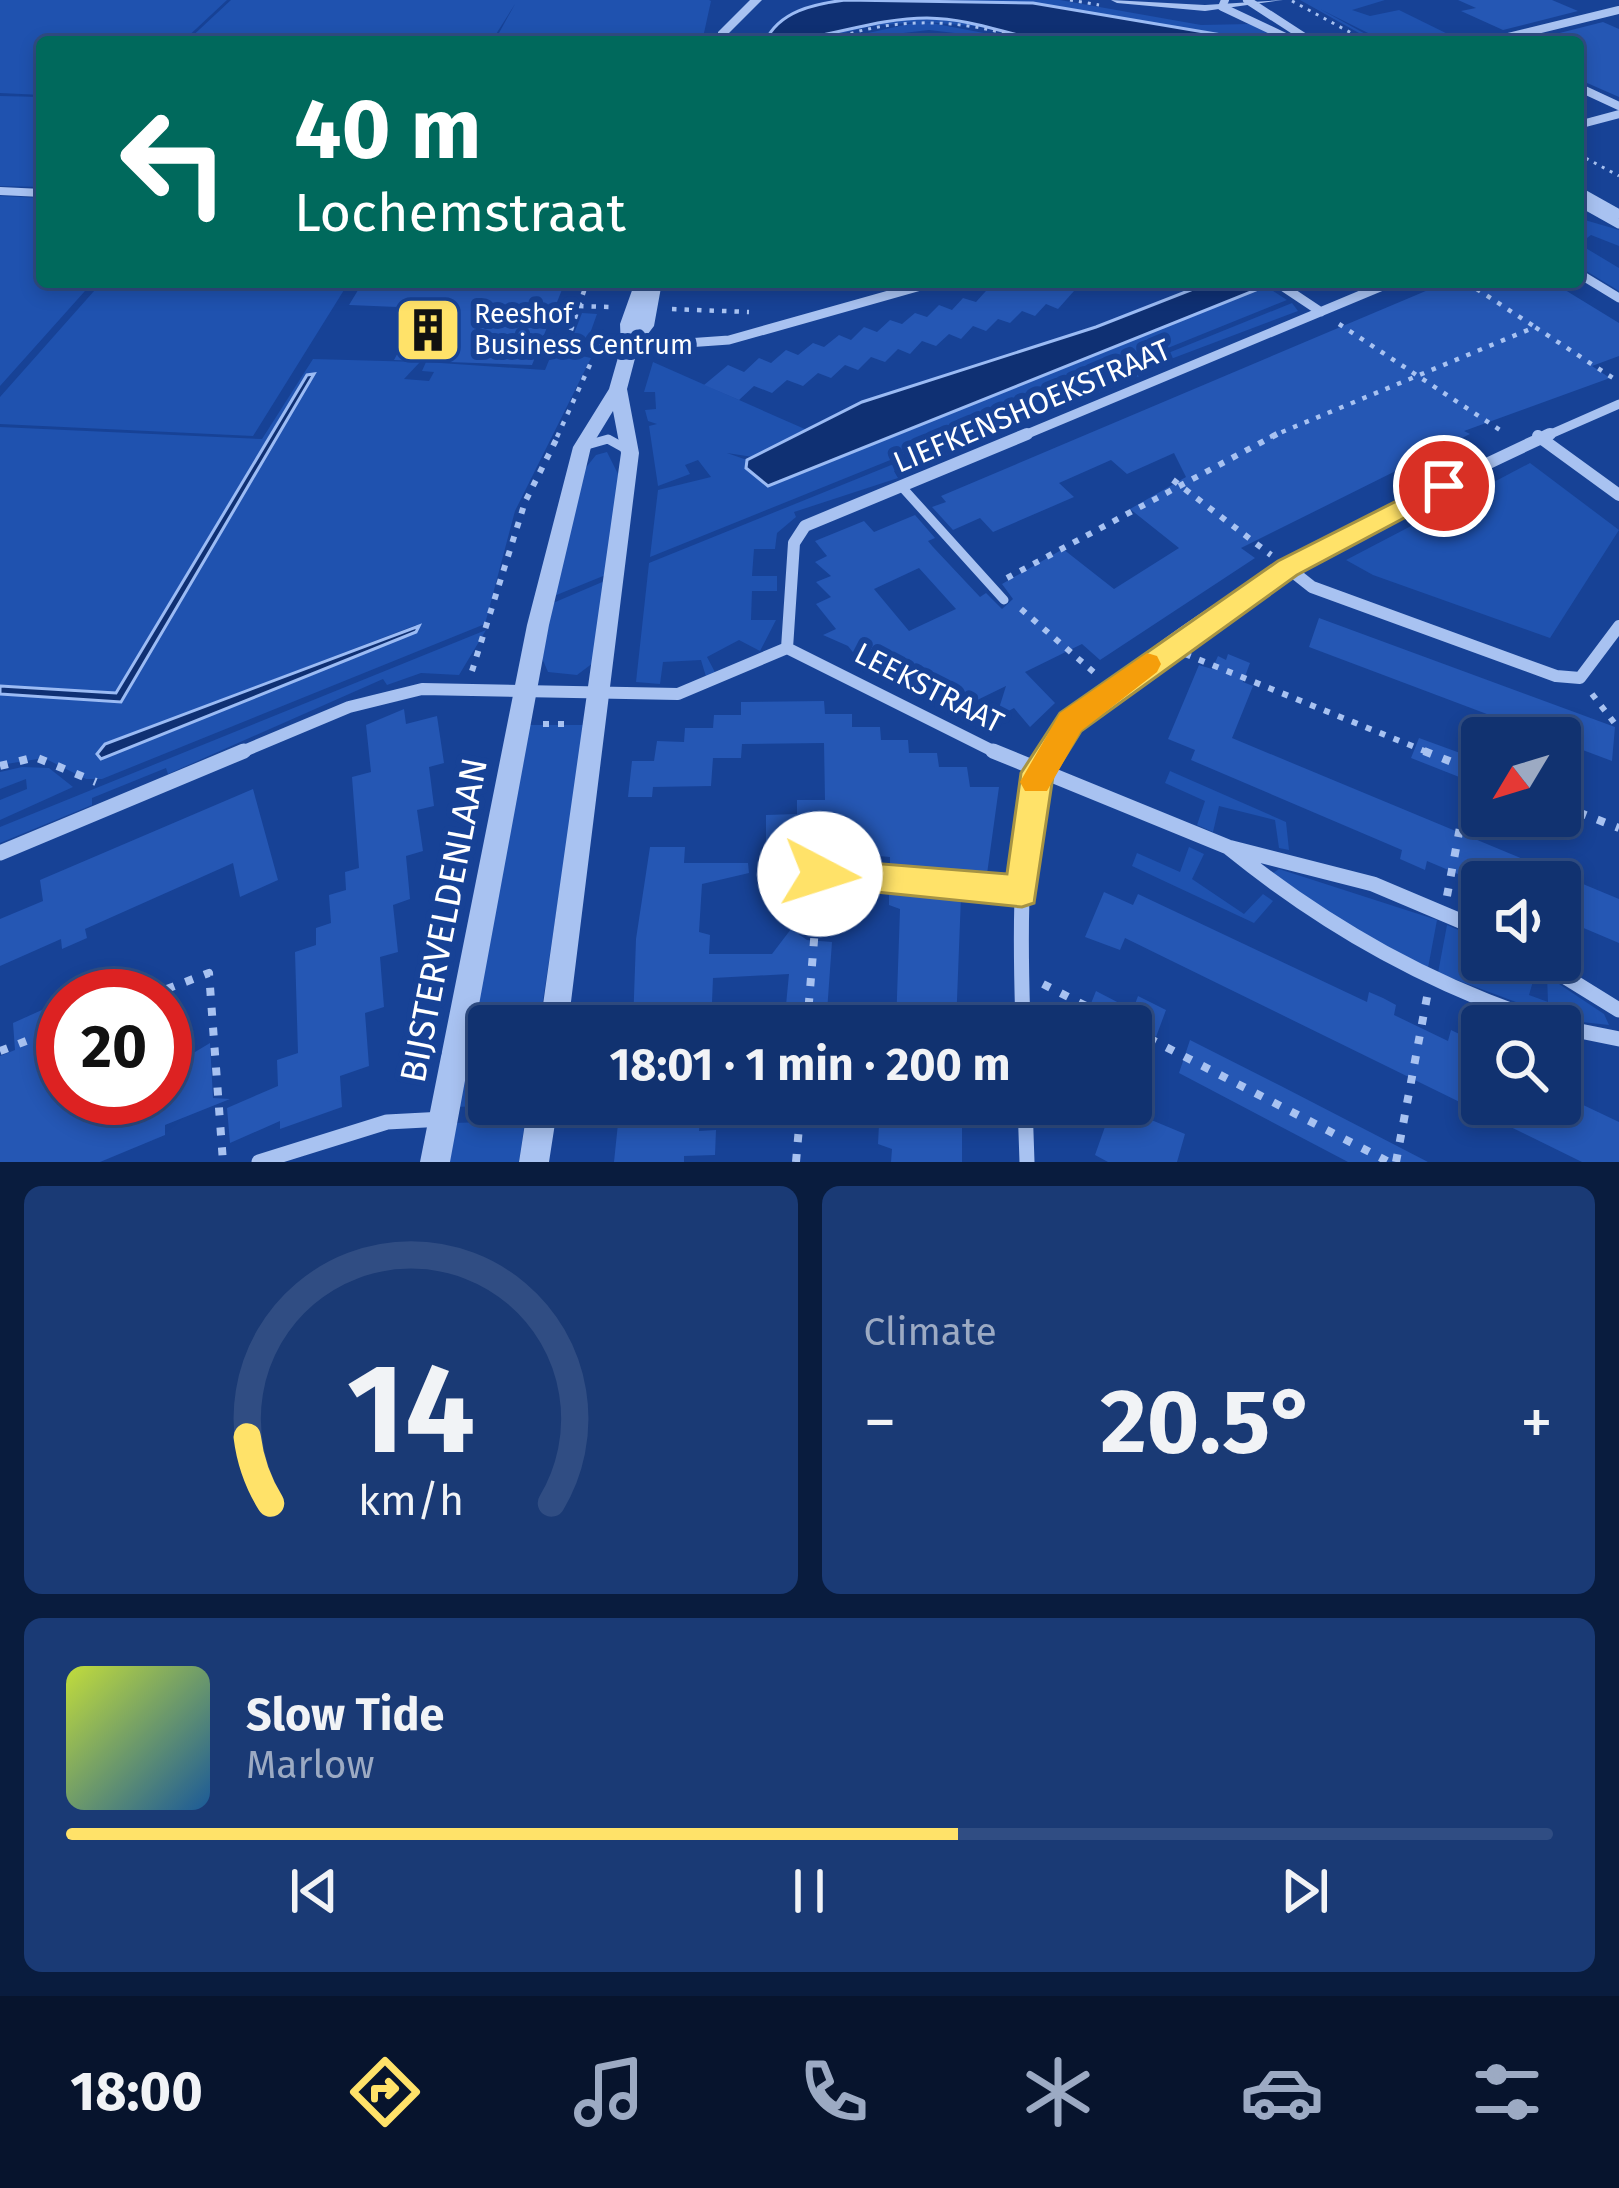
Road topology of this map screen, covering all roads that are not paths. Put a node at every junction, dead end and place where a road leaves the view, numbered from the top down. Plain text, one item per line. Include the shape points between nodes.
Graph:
1 (756, 0) edge
2 (1117, 0) edge
3 (1277, 0) edge
4 (1251, 2) edge
5 (1224, 3) edge
6 (730, 5) dead end
7 (1619, 10) edge
8 (722, 36) edge
9 (723, 36) edge
10 (1285, 36) edge
11 (1303, 36) edge
12 (1513, 36) edge
13 (1584, 90) edge
14 (1619, 110) edge
15 (1584, 122) edge
16 (0, 191) edge
17 (36, 193) edge
18 (1584, 194) edge
19 (1602, 204) junction
20 (1584, 209) edge
21 (1619, 214) edge
22 (1619, 224) edge
23 (1584, 277) edge
24 (643, 288) edge
25 (651, 288) edge
26 (914, 288) edge
27 (1285, 288) edge
28 (1378, 288) edge
29 (1619, 298) edge
30 (642, 308) junction
31 (1321, 312) junction
32 (630, 347) junction
33 (618, 388) junction
34 (1619, 404) edge
35 (1538, 436) junction
36 (581, 447) junction
37 (630, 453) junction
38 (901, 486) junction
39 (1619, 495) edge
40 (1288, 568) junction
41 (1004, 600) road end
42 (1619, 626) edge
43 (788, 647) junction
44 (526, 694) junction
45 (602, 695) junction
46 (1037, 773) junction
47 (1228, 847) junction
48 (0, 853) edge
49 (775, 870) dead end
50 (1022, 891) junction
51 (1461, 920) edge
52 (1572, 981) edge
53 (557, 1005) edge
54 (1022, 1005) edge
55 (1497, 1005) edge
56 (1619, 1010) edge
57 (1581, 1032) edge
58 (1619, 1040) edge
59 (444, 1119) junction
60 (540, 1125) edge
61 (1026, 1125) edge
62 (259, 1162) edge
63 (435, 1162) edge
64 (534, 1162) edge
65 (1027, 1162) edge

1 - 9 street
2 - 5 street
3 - 4 street
4 - 5 street
4 - 11 street
5 - 10 street
6 - 8 street
7 - 12 street
13 - 14 street
14 - 15 street
16 - 17 lane
18 - 19 street
19 - 20 street
19 - 21 street
20 - 22 street
23 - 29 street
24 - 30 street, BIJSTERVELDENLAAN
25 - 30 street, BIJSTERVELDENLAAN
26 - 32 street via 708,344
27 - 31 street
28 - 31 street, LIEFKENSHOEKSTRAAT
30 - 32 street, BIJSTERVELDENLAAN
31 - 38 street, LIEFKENSHOEKSTRAAT
32 - 33 street, BIJSTERVELDENLAAN
33 - 36 street, BIJSTERVELDENLAAN
33 - 37 street, BIJSTERVELDENLAAN
34 - 35 street
35 - 39 street
35 - 40 street
36 - 37 lane via 608,439
36 - 44 street, BIJSTERVELDENLAAN
37 - 45 street, BIJSTERVELDENLAAN
38 - 41 lane
38 - 43 street, LIEFKENSHOEKSTRAAT via 805,526 794,543
40 - 42 street via 1312,586 1556,676 1580,678
40 - 46 street via 1070,722
43 - 45 street via 678,694
43 - 46 street, LEEKSTRAAT
44 - 45 street
44 - 48 street via 422,689 349,707
44 - 59 street, BIJSTERVELDENLAAN
45 - 53 street, BIJSTERVELDENLAAN
46 - 47 street, LEEKSTRAAT
46 - 50 street
47 - 51 street, LEEKSTRAAT via 1297,861
47 - 55 street, LEEKSTRAAT via 1323,921 1430,981
49 - 50 lane
50 - 54 street
52 - 56 street
57 - 58 street, LEEKSTRAAT
59 - 62 street via 387,1123
59 - 63 street, BIJSTERVELDENLAAN
60 - 64 street
61 - 65 street

